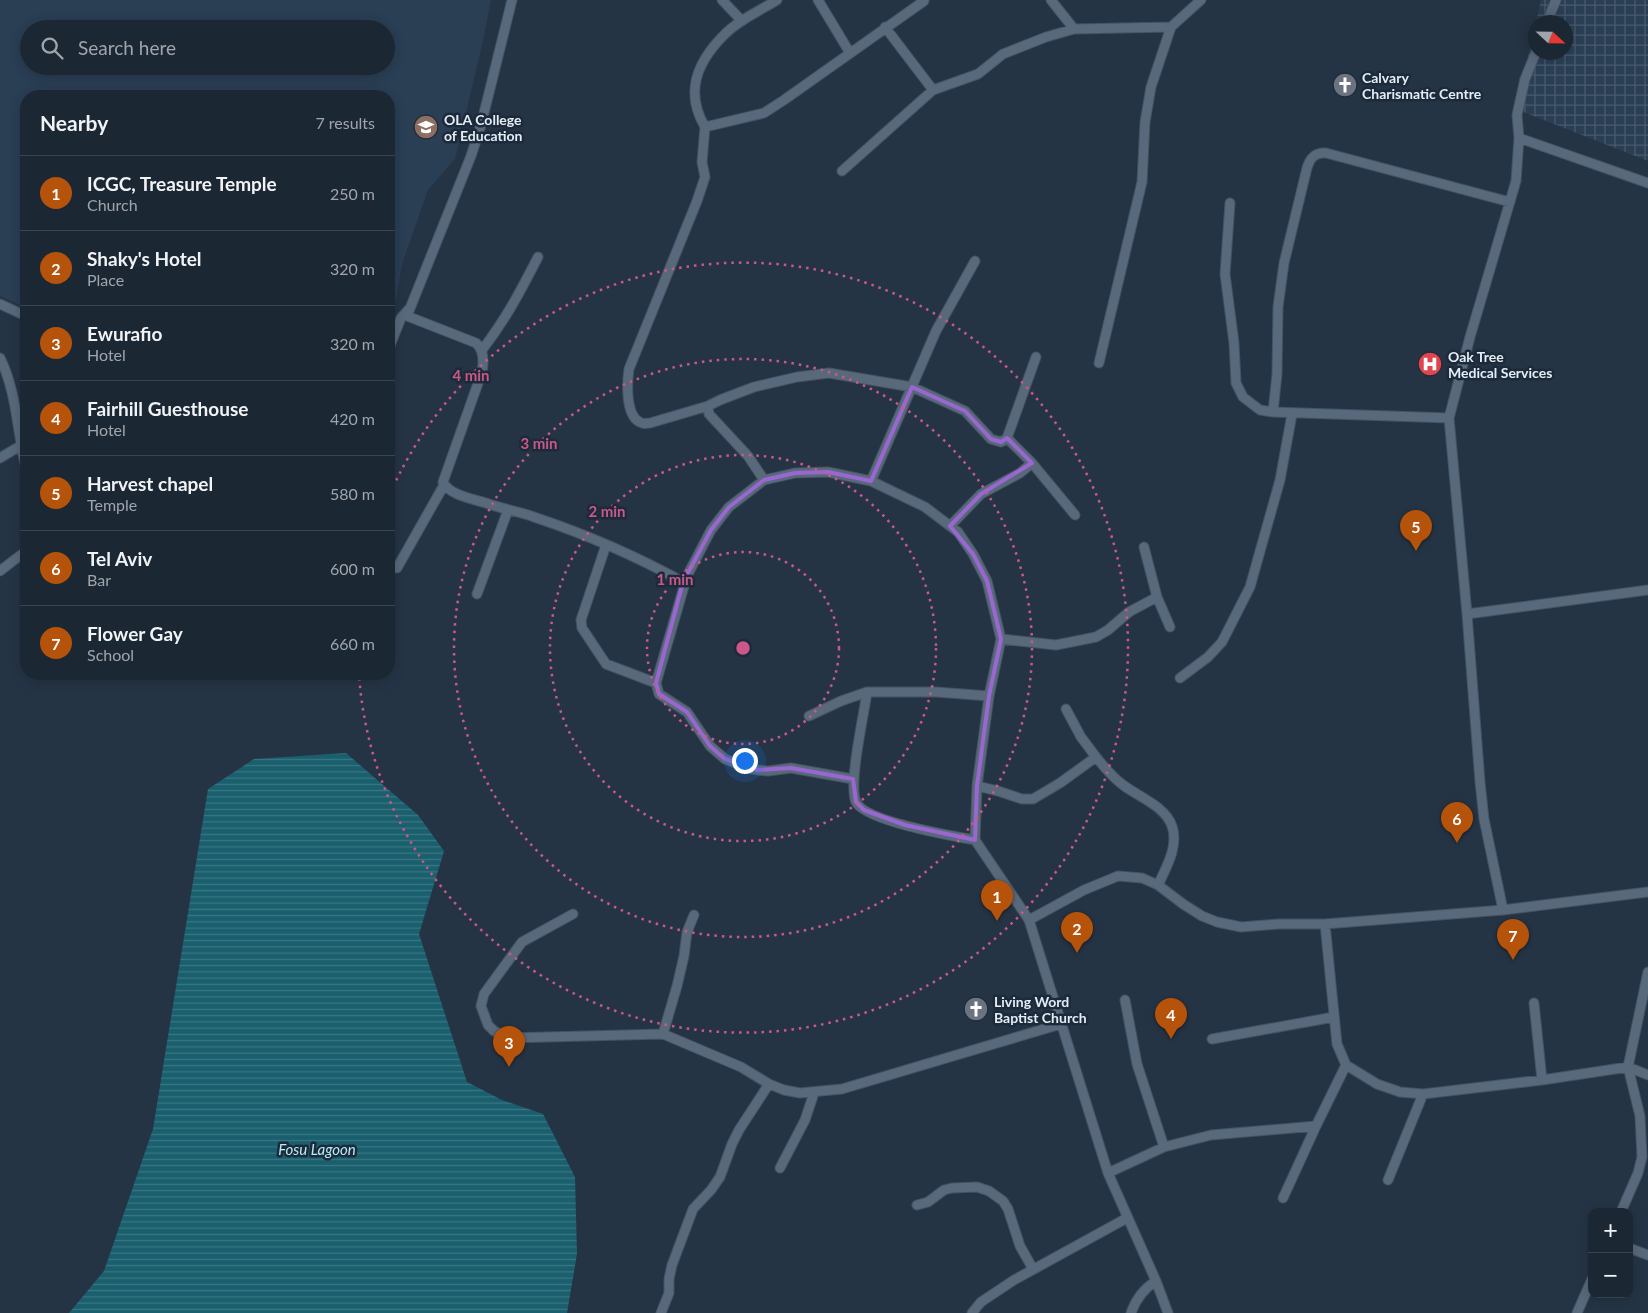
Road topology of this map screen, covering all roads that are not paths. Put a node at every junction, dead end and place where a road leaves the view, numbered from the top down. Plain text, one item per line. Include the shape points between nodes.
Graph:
1 (512, 0) edge
2 (722, 0) edge
3 (777, 0) edge
4 (818, 0) edge
5 (1051, 0) edge
6 (1201, 0) edge
7 (1556, 0) edge
8 (924, 1) edge
9 (1550, 15) edge
10 (742, 21) junction
11 (885, 27) junction
12 (1172, 27) junction
13 (1074, 29) junction
14 (850, 53) junction
15 (1533, 60) edge
16 (933, 90) junction
17 (705, 128) junction
18 (1519, 138) junction
19 (842, 171) dead end
20 (1648, 184) edge
21 (1510, 202) junction
22 (1230, 203) dead end
23 (538, 257) dead end
24 (975, 261) dead end
25 (0, 304) edge
26 (409, 309) junction
27 (20, 313) edge
28 (395, 333) edge
29 (482, 350) junction
30 (1036, 357) dead end
31 (0, 358) edge
32 (1099, 363) dead end
33 (912, 387) junction
34 (708, 406) junction
35 (1273, 412) junction
36 (1292, 414) junction
37 (1449, 418) junction
38 (1007, 438) junction
39 (20, 446) joint
40 (0, 458) edge
41 (1032, 462) junction
42 (764, 480) junction
43 (871, 481) junction
44 (444, 485) junction
45 (508, 510) junction
46 (1075, 515) dead end
47 (950, 526) junction
48 (606, 545) junction
49 (1144, 547) dead end
50 (20, 556) edge
51 (396, 568) dead end
52 (0, 571) edge
53 (683, 582) junction
54 (1648, 590) edge
55 (477, 594) dead end
56 (1157, 597) junction
57 (1468, 614) junction
58 (1170, 627) dead end
59 (1001, 639) junction
60 (1180, 678) dead end
61 (656, 683) junction
62 (867, 692) junction
63 (988, 696) junction
64 (1066, 709) dead end
65 (809, 716) dead end
66 (1096, 757) junction
67 (853, 779) junction
68 (977, 786) junction
69 (975, 840) junction
70 (1158, 885) junction
71 (1648, 892) edge
72 (1503, 910) junction
73 (574, 914) dead end
74 (694, 915) dead end
75 (1029, 920) junction
76 (1325, 924) junction
77 (1648, 972) edge
78 (1125, 1000) dead end
79 (1534, 1003) dead end
80 (1334, 1017) junction
81 (1061, 1024) junction
82 (663, 1034) junction
83 (1212, 1039) dead end
84 (1346, 1065) junction
85 (1628, 1067) junction
86 (1648, 1074) edge
87 (1542, 1080) junction
88 (769, 1084) junction
89 (814, 1093) junction
90 (1423, 1094) junction
91 (1316, 1126) junction
92 (1164, 1148) junction
93 (780, 1168) dead end
94 (1108, 1173) junction
95 (1388, 1180) dead end
96 (1283, 1198) dead end
97 (917, 1205) dead end
98 (1623, 1208) edge
99 (1127, 1218) junction
100 (1633, 1250) edge
101 (1648, 1256) edge
102 (1033, 1270) junction
103 (1156, 1281) junction
104 (1588, 1290) edge
105 (1580, 1312) edge
106 (661, 1313) edge
107 (972, 1313) edge
108 (1131, 1313) edge
109 (1168, 1313) edge

1 - 26 street via 471,156
2 - 10 street
3 - 10 street
4 - 14 street
5 - 13 street
6 - 12 street
7 - 9 street
8 - 11 street
10 - 17 street via 722,36 696,77 696,109
11 - 14 street
11 - 16 street
12 - 13 street
12 - 32 street via 1151,87 1145,122 1142,182
13 - 16 street via 1003,54 978,74
14 - 17 street via 764,113
15 - 18 street via 1517,115
16 - 19 street
17 - 34 street via 702,162 705,176 629,370 627,384 629,406 640,423
18 - 20 street
18 - 21 street via 1516,181
21 - 35 street via 1326,153 1313,156 1309,160 1284,263 1278,307
21 - 37 street
22 - 35 street via 1225,274 1236,383 1243,397 1260,410
23 - 29 street via 515,304
24 - 33 street via 936,331
25 - 27 street
26 - 28 street
26 - 29 street via 407,316 476,343
29 - 44 street via 482,372 443,479
30 - 38 street
31 - 39 street via 11,386
33 - 34 street via 829,373 754,387
33 - 38 street via 965,411 991,439 1001,442
33 - 43 street
34 - 42 street via 710,414 748,456
35 - 36 street
36 - 37 street
36 - 60 street via 1280,480 1250,588 1222,642
37 - 57 street
38 - 41 street
39 - 40 street
41 - 46 street
41 - 47 street via 1020,473 981,494
42 - 43 street via 795,473 828,472
42 - 53 street via 730,507 711,530
43 - 47 street via 925,507
44 - 45 street via 449,490
44 - 51 street
45 - 48 street via 559,525
45 - 55 street
47 - 59 street via 973,554 986,581
48 - 53 street
48 - 61 street via 582,628 606,664
49 - 56 street
50 - 52 street
53 - 61 street
54 - 57 street
56 - 58 street
56 - 59 street via 1129,612 1096,637 1056,645
57 - 72 street via 1484,819
59 - 63 street
61 - 67 street via 659,694 688,712 710,746 725,759 758,770 791,768
62 - 63 street
62 - 65 street
62 - 67 street
63 - 68 street
64 - 66 street
66 - 68 street via 1033,799
66 - 70 street via 1123,786 1160,810 1172,825 1174,837 1169,862
67 - 69 street via 856,802 864,810 886,820
68 - 69 street
69 - 75 street
70 - 75 street via 1142,878 1118,876 1084,890
70 - 76 street via 1182,904 1217,922 1241,927
71 - 72 street
72 - 76 street
73 - 82 street via 522,942 484,994 481,1006 488,1025 508,1038
74 - 82 street
75 - 81 street
76 - 80 street
77 - 85 street
78 - 92 street via 1137,1064
79 - 87 street
80 - 83 street
80 - 84 street via 1338,1044
81 - 89 street via 842,1089
81 - 94 street
82 - 88 street via 741,1067
84 - 90 street via 1377,1084 1400,1092
84 - 91 street
85 - 86 street
85 - 87 street
85 - 98 street via 1640,1116 1642,1157
87 - 90 street
88 - 89 street via 784,1090
88 - 106 street via 739,1130 720,1177 693,1208 672,1265 669,1293
89 - 93 street via 805,1120
90 - 95 street
91 - 92 street via 1211,1135
91 - 96 street
92 - 94 street
94 - 99 street
97 - 102 street via 952,1188 989,1190 1008,1209 1020,1246
99 - 102 street
99 - 103 street
100 - 101 street
102 - 107 street via 981,1302
103 - 108 street via 1145,1288
103 - 109 street
104 - 105 street

